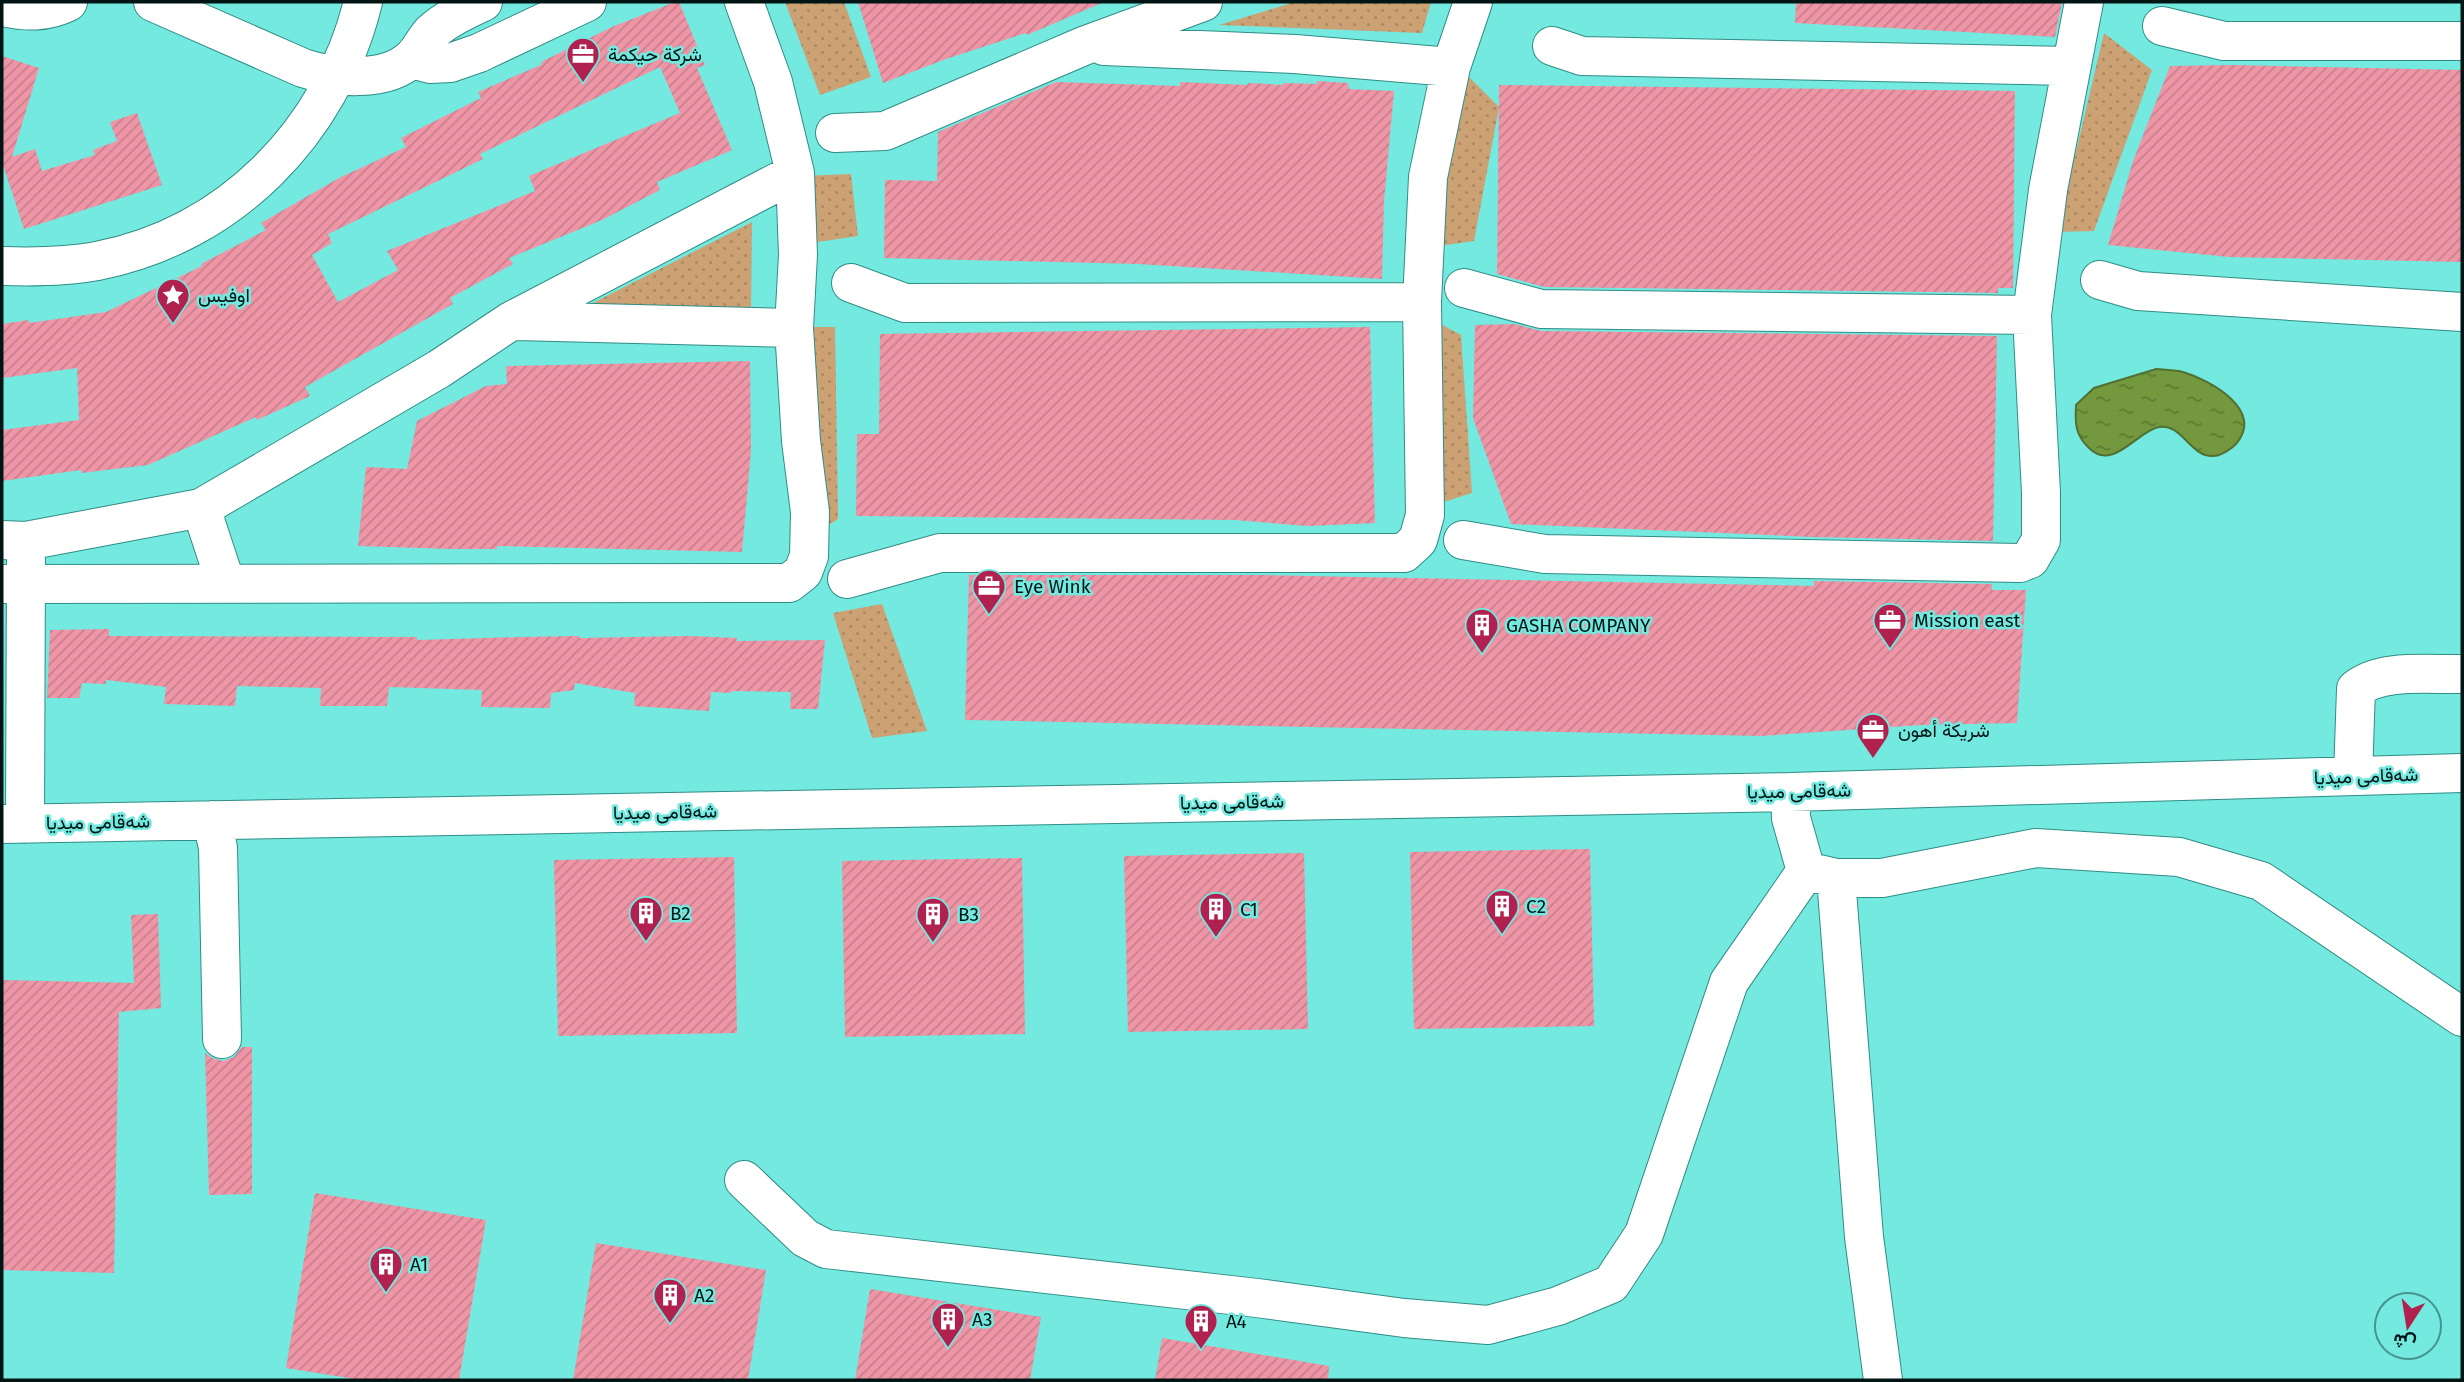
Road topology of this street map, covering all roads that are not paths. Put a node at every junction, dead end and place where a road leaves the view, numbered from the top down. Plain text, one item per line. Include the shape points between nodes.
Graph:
1 (68, 2) edge
2 (153, 2) edge
3 (363, 2) edge
4 (483, 2) edge
5 (587, 2) edge
6 (744, 2) edge
7 (1203, 2) edge
8 (1473, 2) edge
9 (2084, 2) edge
10 (2, 7) edge
11 (2162, 26) dead end
12 (2462, 41) edge
13 (1086, 45) junction
14 (1552, 46) dead end
15 (411, 60) junction
16 (2071, 66) junction
17 (1451, 67) junction
18 (338, 76) junction
19 (835, 134) dead end
20 (794, 173) junction
21 (2, 266) edge
22 (2100, 280) dead end
23 (851, 283) dead end
24 (1464, 288) dead end
25 (1422, 302) junction
26 (2462, 312) edge
27 (2032, 315) junction
28 (511, 321) junction
29 (794, 328) junction
30 (201, 508) junction
31 (1463, 540) dead end
32 (14, 541) edge
33 (847, 579) dead end
34 (14, 584) edge
35 (226, 584) junction
36 (2462, 674) edge
37 (2462, 773) edge
38 (2353, 776) junction
39 (1790, 792) junction
40 (212, 820) junction
41 (13, 824) edge
42 (1821, 875) junction
43 (2462, 1017) edge
44 (222, 1039) dead end
45 (744, 1180) dead end
46 (1883, 1380) edge

1 - 10 street via 27,12
2 - 18 street via 303,68
3 - 18 street
4 - 15 street via 431,33
5 - 15 street via 450,63
6 - 20 street via 773,82
7 - 13 street
8 - 17 street
9 - 16 street
11 - 12 street via 2224,41
13 - 17 street via 1295,54
13 - 19 street via 885,131
14 - 16 street via 1581,56
15 - 18 street via 376,74
16 - 27 street via 2048,190
17 - 25 street via 1428,177
18 - 21 street via 311,121 278,162 239,196 195,225 148,247 97,261 46,268
20 - 28 street
20 - 29 street via 798,255
22 - 26 street via 2138,291
23 - 25 street via 905,303
24 - 27 street via 1541,309
25 - 33 street via 1425,515 1418,540 1404,553 940,553
27 - 31 street via 2041,540 2030,559 2020,563 1545,554
28 - 29 street
28 - 30 street via 439,369
29 - 35 street via 810,512 809,556 803,572 789,583
30 - 32 street
30 - 35 street
32 - 34 street
34 - 35 street
34 - 41 street
36 - 38 street via 2387,676 2367,680 2356,689
37 - 38 street, شەقامی میدیا
38 - 39 street, شەقامی میدیا
39 - 40 street, شەقامی میدیا
39 - 42 street via 1791,818
40 - 41 street, شەقامی میدیا
40 - 44 street via 218,848
42 - 43 street via 1882,877 2036,848 2179,857 2260,881
42 - 45 street via 1730,982 1644,1234 1611,1284 1558,1306 1488,1325 826,1250 805,1238
42 - 46 street

